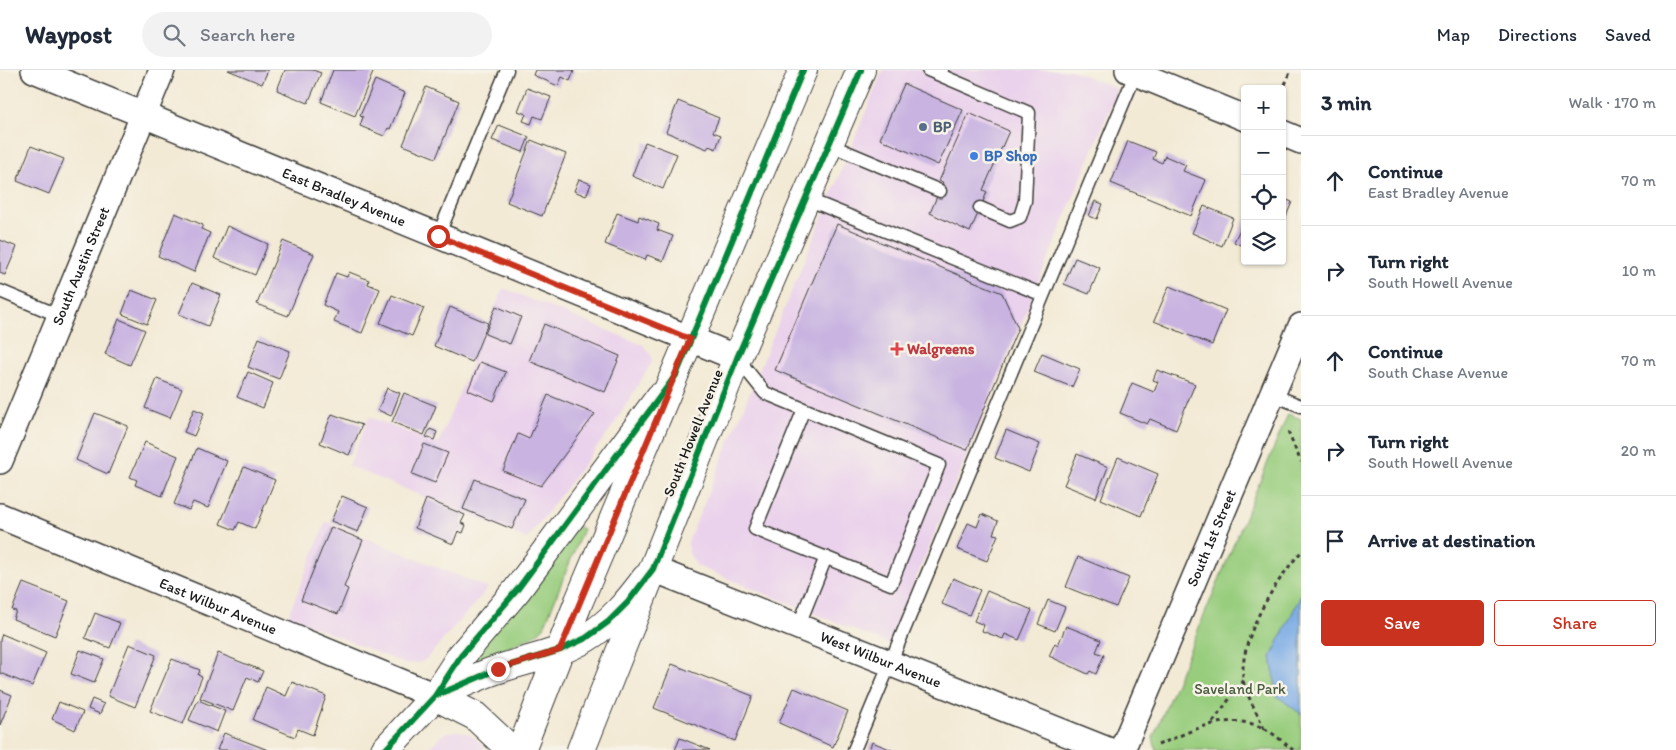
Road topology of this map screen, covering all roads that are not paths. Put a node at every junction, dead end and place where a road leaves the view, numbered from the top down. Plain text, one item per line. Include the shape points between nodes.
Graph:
1 (34, 70) edge
2 (162, 70) edge
3 (507, 70) edge
4 (803, 70) edge
5 (861, 70) edge
6 (1133, 71) edge
7 (936, 72) edge
8 (143, 115) junction
9 (1241, 116) edge
10 (1286, 135) edge
11 (1301, 141) edge
12 (830, 145) junction
13 (935, 189) dead end
14 (807, 199) junction
15 (980, 208) dead end
16 (438, 236) junction
17 (0, 291) edge
18 (1043, 295) junction
19 (60, 316) junction
20 (1301, 326) edge
21 (690, 339) junction
22 (737, 358) junction
23 (676, 375) junction
24 (1273, 395) junction
25 (1301, 406) edge
26 (804, 409) junction
27 (0, 461) edge
28 (0, 516) edge
29 (826, 557) junction
30 (653, 569) junction
31 (798, 627) junction
32 (560, 650) junction
33 (890, 663) junction
34 (435, 696) junction
35 (385, 750) edge
36 (508, 750) edge
37 (521, 750) edge
38 (581, 750) edge
39 (854, 750) edge
40 (1108, 750) edge
41 (1122, 750) edge

1 - 8 street, East Bradley Avenue
2 - 8 street, South Austin Street
3 - 16 lane
4 - 21 main road, South Howell Avenue
5 - 12 main road, South Howell Avenue
6 - 9 street
6 - 18 lane
7 - 15 lane via 1029,113 1025,201 1020,217 1010,221
8 - 16 street, East Bradley Avenue
8 - 19 street, South Austin Street
10 - 11 street
12 - 13 lane
12 - 14 main road, South Howell Avenue
14 - 18 lane
14 - 22 main road, South Howell Avenue
16 - 21 street, East Bradley Avenue
17 - 19 lane
18 - 33 lane
19 - 27 street, South Austin Street
20 - 24 street, South 1st Street
21 - 22 street, East Bradley Avenue
21 - 23 main road, South Howell Avenue
22 - 26 lane via 764,394
22 - 30 main road, South Howell Avenue
23 - 32 main road
23 - 34 main road, South Howell Avenue via 517,590 461,656
24 - 25 lane
24 - 41 street, South 1st Street
26 - 29 lane via 755,529
26 - 29 lane via 939,465 891,584
28 - 34 street, East Wilbur Avenue
29 - 31 lane
30 - 31 street, West Wilbur Avenue
30 - 32 main road, South Howell Avenue via 608,622 586,638
30 - 38 main road
31 - 33 street, West Wilbur Avenue
32 - 34 main road, South Howell Avenue via 498,669
32 - 37 main road
33 - 39 lane
33 - 40 street, West Wilbur Avenue
34 - 35 main road, South Howell Avenue
34 - 36 main road via 475,716

